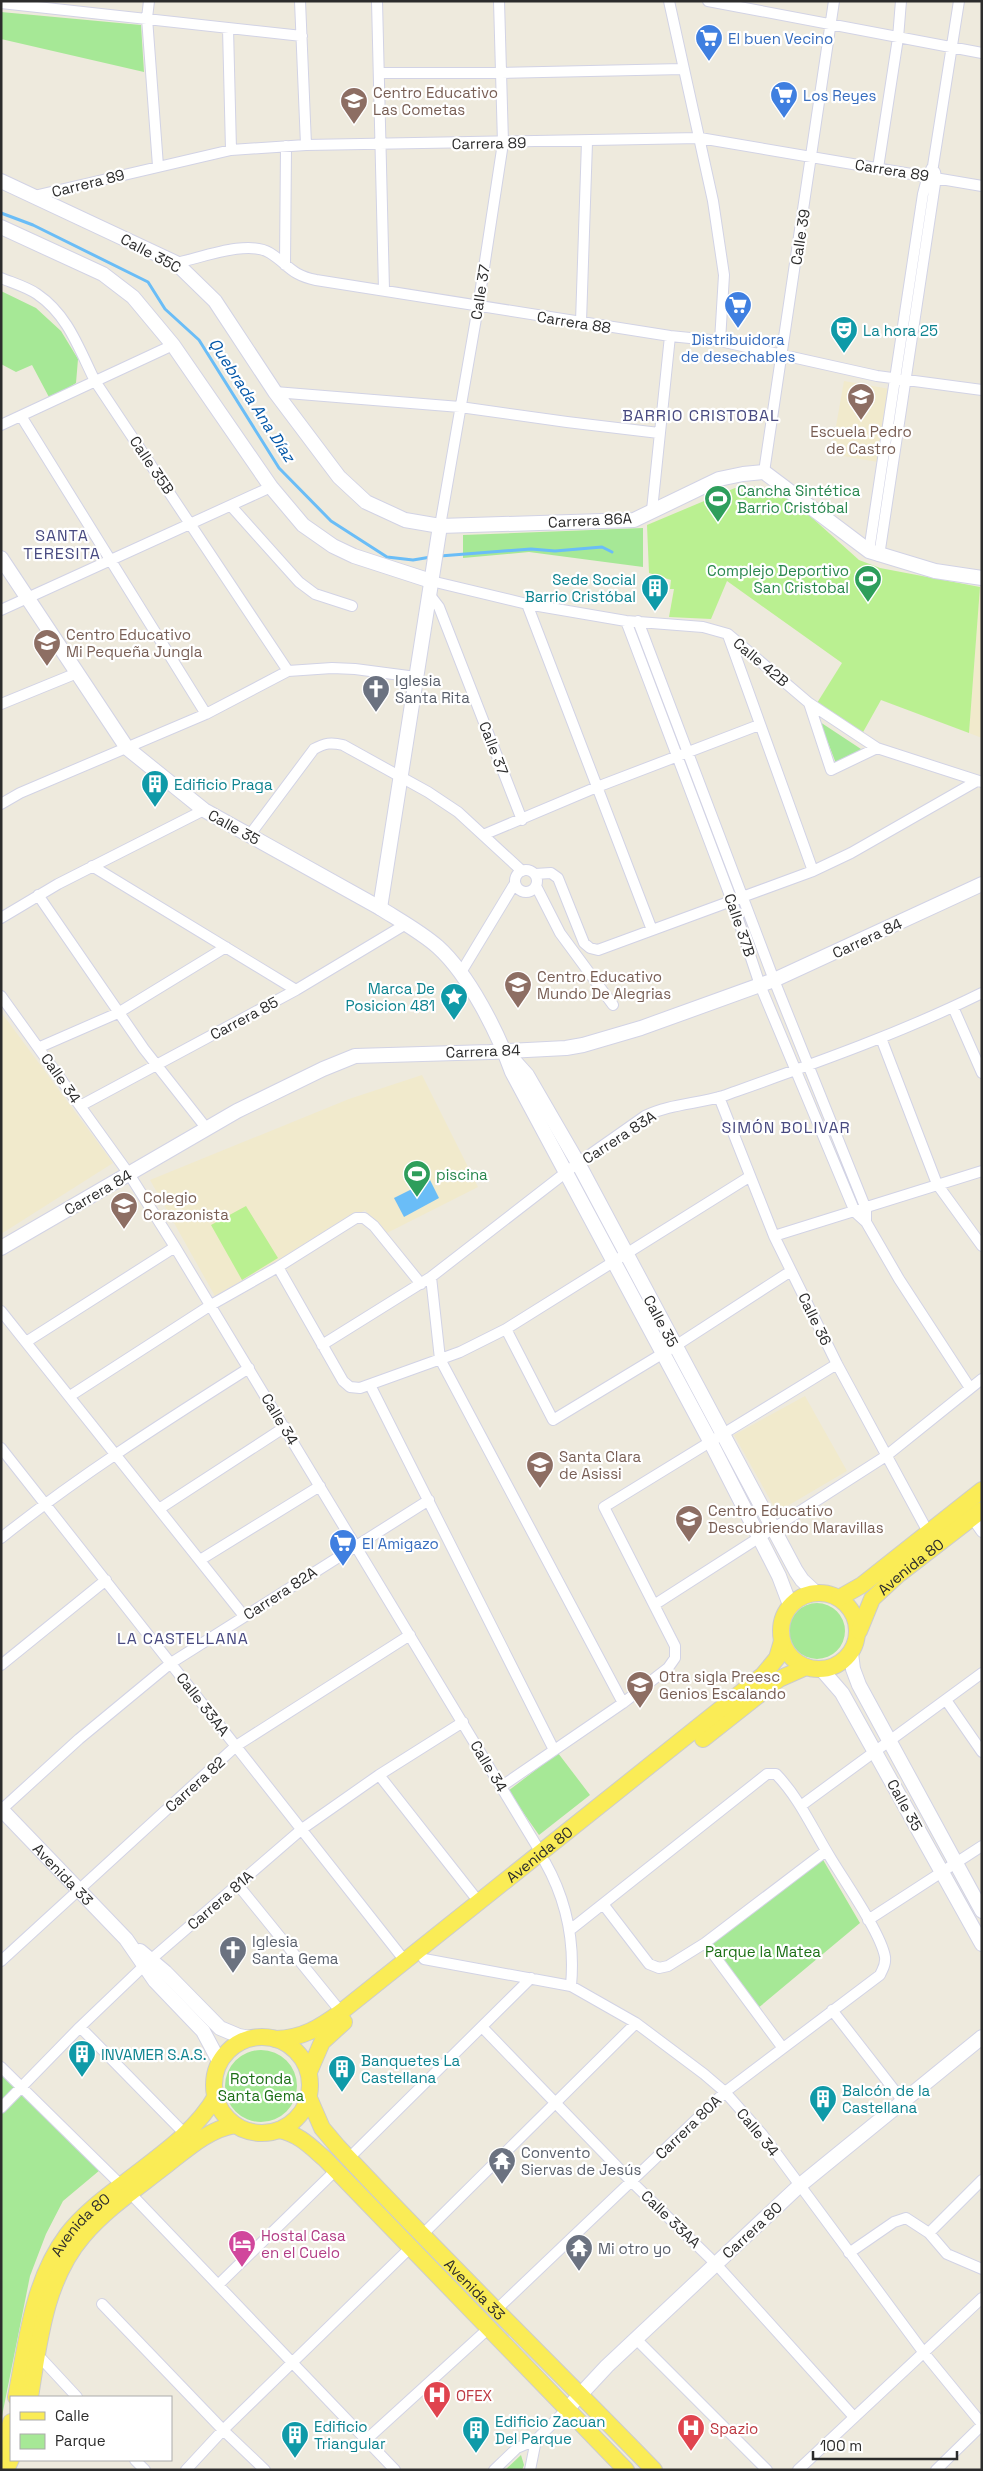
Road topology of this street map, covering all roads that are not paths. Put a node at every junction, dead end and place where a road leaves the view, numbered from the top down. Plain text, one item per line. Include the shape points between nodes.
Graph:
1 (149, 1) edge
2 (300, 1) edge
3 (377, 1) edge
4 (499, 1) edge
5 (669, 1) edge
6 (708, 1) edge
7 (834, 1) edge
8 (901, 1) edge
9 (959, 1) edge
10 (1, 3) edge
11 (147, 18) junction
12 (832, 25) junction
13 (228, 28) junction
14 (302, 36) junction
15 (898, 38) junction
16 (952, 48) junction
17 (982, 53) edge
18 (683, 69) junction
19 (379, 73) junction
20 (502, 73) junction
21 (700, 138) junction
22 (586, 142) junction
23 (503, 143) junction
24 (381, 144) junction
25 (306, 145) junction
26 (286, 146) junction
27 (231, 150) junction
28 (812, 156) junction
29 (158, 166) junction
30 (878, 168) junction
31 (932, 176) junction
32 (1, 182) edge
33 (982, 186) edge
34 (34, 196) junction
35 (1, 227) edge
36 (176, 264) junction
37 (285, 265) junction
38 (1, 278) edge
39 (384, 290) junction
40 (478, 307) junction
41 (581, 322) junction
42 (670, 336) junction
43 (720, 341) junction
44 (172, 345) junction
45 (781, 354) junction
46 (894, 378) junction
47 (905, 380) junction
48 (95, 381) junction
49 (982, 390) edge
50 (275, 392) junction
51 (460, 407) junction
52 (22, 416) junction
53 (1, 425) edge
54 (659, 433) junction
55 (764, 472) junction
56 (271, 487) junction
57 (231, 506) junction
58 (652, 510) junction
59 (191, 524) junction
60 (440, 526) junction
61 (874, 553) junction
62 (1, 558) edge
63 (111, 561) junction
64 (982, 578) edge
65 (431, 583) junction
66 (27, 600) junction
67 (528, 604) junction
68 (352, 606) dead end
69 (1, 610) edge
70 (626, 621) junction
71 (638, 621) junction
72 (728, 634) junction
73 (288, 671) junction
74 (77, 672) junction
75 (416, 678) junction
76 (810, 703) junction
77 (1, 704) edge
78 (206, 714) junction
79 (759, 725) junction
80 (127, 748) junction
81 (877, 748) junction
82 (688, 753) junction
83 (676, 757) junction
84 (400, 777) junction
85 (979, 782) edge
86 (597, 787) junction
87 (1, 804) edge
88 (204, 810) junction
89 (522, 820) junction
90 (483, 835) junction
91 (248, 836) junction
92 (92, 866) junction
93 (522, 871) junction
94 (813, 871) junction
95 (535, 874) junction
96 (515, 883) junction
97 (982, 884) edge
98 (536, 886) junction
99 (38, 895) junction
100 (743, 896) junction
101 (732, 901) junction
102 (380, 908) junction
103 (1, 918) edge
104 (406, 924) junction
105 (652, 930) junction
106 (226, 947) junction
107 (460, 974) junction
108 (774, 980) junction
109 (760, 984) junction
110 (296, 990) junction
111 (982, 993) edge
112 (1, 996) edge
113 (613, 1005) dead end
114 (953, 1007) junction
115 (118, 1013) junction
116 (880, 1038) junction
117 (40, 1047) junction
118 (505, 1051) junction
119 (155, 1064) junction
120 (809, 1064) junction
121 (795, 1070) junction
122 (982, 1073) edge
123 (720, 1097) junction
124 (80, 1106) junction
125 (207, 1129) junction
126 (578, 1163) junction
127 (982, 1171) edge
128 (566, 1173) junction
129 (129, 1174) junction
130 (749, 1176) junction
131 (937, 1184) junction
132 (866, 1209) junction
133 (855, 1212) junction
134 (866, 1222) junction
135 (774, 1236) junction
136 (982, 1246) edge
137 (175, 1247) junction
138 (1, 1248) edge
139 (619, 1256) junction
140 (278, 1267) junction
141 (791, 1271) junction
142 (431, 1277) junction
143 (421, 1284) junction
144 (211, 1305) junction
145 (1, 1311) edge
146 (506, 1329) junction
147 (26, 1342) junction
148 (322, 1345) junction
149 (669, 1350) junction
150 (440, 1359) junction
151 (837, 1364) junction
152 (249, 1368) junction
153 (982, 1379) edge
154 (370, 1385) junction
155 (970, 1388) junction
156 (70, 1396) junction
157 (285, 1427) junction
158 (716, 1437) junction
159 (1, 1448) edge
160 (115, 1453) junction
161 (886, 1456) junction
162 (320, 1486) junction
163 (982, 1490) edge
164 (429, 1500) junction
165 (45, 1503) junction
166 (159, 1509) junction
167 (977, 1514) edge
168 (774, 1529) junction
169 (928, 1532) junction
170 (982, 1532) edge
171 (1, 1538) edge
172 (759, 1538) junction
173 (356, 1545) junction
174 (200, 1560) junction
175 (106, 1580) junction
176 (816, 1593) junction
177 (839, 1598) junction
178 (654, 1605) junction
179 (790, 1606) junction
180 (244, 1616) junction
181 (410, 1635) junction
182 (857, 1636) junction
183 (782, 1641) junction
184 (851, 1653) junction
185 (171, 1663) junction
186 (1, 1665) edge
187 (814, 1669) junction
188 (982, 1674) edge
189 (946, 1700) junction
190 (623, 1702) junction
191 (463, 1722) junction
192 (890, 1741) junction
193 (236, 1746) junction
194 (554, 1750) junction
195 (875, 1751) junction
196 (982, 1752) edge
197 (378, 1775) junction
198 (502, 1786) junction
199 (802, 1805) junction
200 (2, 1809) edge
201 (302, 1829) junction
202 (982, 1846) edge
203 (826, 1852) junction
204 (543, 1858) junction
205 (956, 1863) junction
206 (942, 1872) junction
207 (238, 1885) junction
208 (78, 1888) junction
209 (479, 1902) junction
210 (603, 1904) junction
211 (982, 1911) edge
212 (868, 1920) junction
213 (570, 1930) junction
214 (705, 1943) junction
215 (982, 1944) edge
216 (424, 1959) junction
217 (1, 1961) edge
218 (405, 1961) junction
219 (147, 1963) junction
220 (531, 1978) junction
221 (572, 1986) junction
222 (832, 2010) junction
223 (341, 2012) junction
224 (636, 2023) junction
225 (80, 2027) junction
226 (482, 2027) junction
227 (982, 2037) edge
228 (250, 2038) junction
229 (276, 2039) junction
230 (782, 2047) junction
231 (220, 2063) junction
232 (1, 2067) edge
233 (309, 2072) junction
234 (21, 2088) junction
235 (725, 2092) junction
236 (216, 2096) junction
237 (309, 2098) junction
238 (902, 2100) junction
239 (556, 2103) junction
240 (1, 2108) edge
241 (235, 2124) junction
242 (279, 2130) junction
243 (185, 2134) junction
244 (348, 2159) junction
245 (336, 2170) junction
246 (982, 2180) edge
247 (631, 2181) junction
248 (799, 2186) junction
249 (126, 2189) junction
250 (929, 2233) junction
251 (417, 2241) junction
252 (849, 2253) junction
253 (716, 2264) junction
254 (982, 2269) edge
255 (218, 2285) junction
256 (982, 2298) edge
257 (102, 2304) dead end
258 (496, 2311) junction
259 (489, 2328) junction
260 (636, 2339) junction
261 (924, 2353) junction
262 (38, 2355) junction
263 (292, 2362) junction
264 (581, 2394) junction
265 (16, 2396) edge
266 (30, 2396) edge
267 (77, 2396) edge
268 (567, 2409) junction
269 (854, 2417) junction
270 (982, 2425) edge
271 (223, 2430) junction
272 (10, 2436) edge
273 (366, 2440) junction
274 (536, 2440) junction
275 (136, 2461) edge
276 (8, 2463) edge
277 (145, 2470) edge
278 (186, 2470) edge
279 (265, 2470) edge
280 (395, 2470) edge
281 (494, 2470) edge
282 (530, 2470) edge
283 (626, 2470) edge
284 (654, 2470) edge
285 (767, 2470) edge
286 (798, 2470) edge
287 (936, 2470) edge

1 - 11 street
2 - 14 street
3 - 19 street
4 - 20 street, Calle 37
5 - 18 street
6 - 12 street
7 - 12 street, Calle 39
8 - 15 street
9 - 16 street
10 - 11 street
11 - 13 street
11 - 29 street
12 - 15 street
12 - 28 street, Calle 39
13 - 14 street
13 - 27 street
14 - 25 street
15 - 16 street
15 - 30 street
16 - 17 street
16 - 31 street
18 - 20 street
18 - 21 street
19 - 20 street
19 - 24 street
20 - 23 street, Calle 37
21 - 22 street, Carrera 89
21 - 28 street, Carrera 89
21 - 43 street via 724,275
22 - 23 street, Carrera 89
22 - 41 street
23 - 24 street, Carrera 89
23 - 40 street, Calle 37
24 - 25 street, Carrera 89
24 - 39 street
25 - 26 street, Carrera 89
26 - 27 street, Carrera 89
26 - 37 street
27 - 29 street, Carrera 89
28 - 30 street, Carrera 89
28 - 45 street, Calle 39
29 - 34 street, Carrera 89
30 - 31 street, Carrera 89
31 - 33 street, Carrera 89
31 - 46 street
31 - 47 street
32 - 34 street, Carrera 89
34 - 36 street, Calle 35C
35 - 44 street via 103,274 134,298
36 - 37 street, Carrera 88 via 258,247
36 - 50 street, Calle 35C via 215,301
37 - 39 street, Carrera 88 via 302,277
38 - 48 street, Calle 35B via 36,293 58,311 71,330
39 - 40 street, Carrera 88
40 - 41 street, Carrera 88
40 - 51 street, Calle 37
41 - 42 street, Carrera 88
42 - 43 street, Carrera 88
42 - 54 street
43 - 45 street, Carrera 88
44 - 48 street
44 - 56 street
45 - 46 street, Carrera 88
45 - 55 street, Calle 39
46 - 47 street, Carrera 88
46 - 61 street
47 - 49 street, Carrera 88
47 - 61 street
48 - 52 street
48 - 59 street, Calle 35B
50 - 51 street
50 - 60 street, Carrera 86A via 321,455 360,496 390,515
51 - 54 street
51 - 60 street, Calle 37
52 - 53 street
52 - 63 street
54 - 58 street
55 - 58 street, Carrera 86A via 719,479
55 - 61 street
56 - 57 street
56 - 65 street via 303,525 333,546
57 - 59 street
57 - 68 street via 299,582 315,594
58 - 60 street, Carrera 86A via 634,520
59 - 63 street
59 - 73 street, Calle 35B
60 - 65 street, Calle 37
61 - 64 street via 935,571
62 - 66 street, Calle 35
63 - 66 street
63 - 78 street
65 - 67 street, Calle 42B
65 - 75 street
65 - 89 street, Calle 37
66 - 69 street
66 - 74 street, Calle 35
67 - 70 street, Calle 42B
67 - 86 street
70 - 71 street, Calle 42B
70 - 83 street, Calle 37B
71 - 72 street, Calle 42B via 703,627
71 - 82 street, Calle 37B
72 - 76 street, Calle 42B
72 - 79 street
73 - 75 street via 356,669
73 - 78 street
74 - 77 street
74 - 80 street, Calle 35
75 - 84 street
76 - 81 street, Calle 42B
76 - 81 street via 831,770
78 - 80 street
79 - 82 street
79 - 94 street
80 - 87 street
80 - 88 street, Calle 35
81 - 85 street, Calle 42B
82 - 83 street
82 - 100 street, Calle 37B
83 - 86 street
83 - 101 street, Calle 37B
84 - 90 street via 458,812
84 - 91 street via 343,745 324,743 314,749
84 - 102 street
85 - 94 street
86 - 89 street
86 - 105 street
88 - 91 street, Calle 35
88 - 92 street
89 - 90 street
90 - 93 street
91 - 102 street, Calle 35
92 - 99 street
92 - 106 street
93 - 95 street via 529,870
93 - 96 street
94 - 100 street
95 - 98 street
95 - 105 street via 555,875 562,883 584,943 594,950
96 - 98 street via 527,892
96 - 107 street
97 - 108 street, Carrera 84
98 - 113 street via 560,933
99 - 103 street
99 - 115 street
100 - 101 street
100 - 108 street, Calle 37B
101 - 105 street
101 - 109 street, Calle 37B
102 - 104 street, Calle 35
104 - 107 street, Calle 35 via 438,947
104 - 110 street, Carrera 85
106 - 110 street
106 - 115 street
107 - 118 street, Calle 35 via 493,1024
108 - 109 street, Carrera 84
108 - 120 street, Calle 37B
109 - 118 street, Carrera 84 via 641,1028 583,1045
109 - 121 street, Calle 37B
110 - 119 street, Carrera 85
111 - 114 street, Carrera 83A
112 - 117 street, Calle 34
114 - 116 street, Carrera 83A
114 - 122 street
115 - 117 street
115 - 119 street
116 - 120 street, Carrera 83A
116 - 131 street
117 - 124 street, Calle 34
118 - 125 street, Carrera 84 via 355,1056 274,1092
118 - 126 street, Calle 35 via 527,1075
118 - 128 street, Calle 35 via 512,1072
119 - 124 street, Carrera 85
119 - 125 street
120 - 121 street, Carrera 83A
120 - 132 street, Calle 37B
121 - 123 street, Carrera 83A
121 - 133 street, Calle 37B
123 - 126 street, Carrera 83A via 656,1110
123 - 130 street, Calle 36
124 - 129 street, Calle 34
125 - 129 street, Carrera 84
126 - 128 street, Carrera 83A
126 - 139 street, Calle 35
127 - 131 street
128 - 139 street, Calle 35
128 - 142 street, Carrera 83A
129 - 137 street, Calle 34
129 - 138 street, Carrera 84
130 - 135 street, Calle 36
130 - 139 street
131 - 132 street
131 - 136 street
132 - 133 street
132 - 134 street, Calle 37B
133 - 134 street, Calle 37B
133 - 135 street
134 - 155 street, Calle 37B
135 - 141 street, Calle 36
137 - 144 street, Calle 34
137 - 147 street
139 - 146 street
139 - 149 street, Calle 35
140 - 143 street via 356,1218 364,1218
140 - 144 street
140 - 148 street
141 - 149 street
141 - 151 street, Calle 36
142 - 143 street, Carrera 83A
142 - 150 street
143 - 148 street, Carrera 83A
144 - 152 street, Calle 34
144 - 156 street
145 - 147 street
146 - 149 street via 553,1420
146 - 150 street
147 - 156 street
148 - 154 street via 345,1384 354,1388
149 - 158 street, Calle 35
150 - 154 street
150 - 190 street
151 - 158 street
151 - 161 street, Calle 36
152 - 157 street, Calle 34
152 - 160 street
153 - 155 street
154 - 164 street
155 - 161 street
156 - 160 street
157 - 162 street, Calle 34
157 - 166 street
158 - 168 street, Calle 35
158 - 172 street, Calle 35
158 - 178 street via 604,1507
159 - 165 street, Calle 33AA
160 - 165 street
160 - 166 street
161 - 168 street
161 - 169 street, Calle 36
162 - 173 street, Calle 34
162 - 174 street
163 - 169 main road, Avenida 80
164 - 173 street, Carrera 82A
164 - 194 street
165 - 171 street
165 - 175 street, Calle 33AA
166 - 174 street
167 - 170 street
167 - 182 main road, Avenida 80 via 872,1599
168 - 172 street
168 - 176 street, Calle 35 via 802,1580
169 - 177 main road, Avenida 80 via 862,1585
172 - 178 street
172 - 179 street, Calle 35
173 - 180 street, Carrera 82A
173 - 181 street, Calle 34
174 - 180 street
175 - 185 street, Calle 33AA
175 - 186 street
176 - 177 main road
176 - 179 main road via 801,1597
177 - 182 main road via 851,1609
178 - 190 street via 676,1646 675,1658 668,1668
179 - 183 main road via 780,1628
180 - 185 street, Carrera 82A
181 - 191 street, Calle 34
181 - 193 street, Carrera 82
182 - 184 main road
183 - 187 main road via 791,1657
183 - 204 main road, Avenida 80 via 776,1658 763,1675
184 - 187 main road via 843,1662
184 - 192 street, Calle 35 via 855,1677
185 - 193 street, Calle 33AA
185 - 200 street, Carrera 82A via 79,1739
187 - 195 street, Calle 35 via 842,1693
187 - 204 main road, Avenida 80 via 791,1673 770,1686
188 - 189 street
189 - 192 street
189 - 196 street
190 - 194 street
191 - 197 street, Carrera 81A
191 - 198 street, Calle 34
192 - 195 street
192 - 205 street, Calle 35
193 - 201 street, Calle 33AA
193 - 208 street, Carrera 82
194 - 198 street
195 - 199 street
195 - 206 street, Calle 35
197 - 201 street, Carrera 81A
197 - 209 street
198 - 204 street, Calle 34
199 - 203 street
199 - 210 street via 776,1774 767,1774
200 - 208 street, Avenida 33
201 - 207 street, Carrera 81A
201 - 218 street, Calle 33AA
202 - 205 street
203 - 212 street
203 - 214 street
204 - 209 main road, Avenida 80
204 - 213 street, Calle 34 via 559,1890
204 - 216 main road, Avenida 80
205 - 206 street
205 - 211 street, Calle 35
206 - 212 street
206 - 215 street, Calle 35
207 - 219 street, Carrera 81A
207 - 223 street
208 - 217 street, Carrera 82
208 - 219 street, Avenida 33
209 - 218 main road, Avenida 80
210 - 213 street
210 - 214 street via 649,1964 659,1968 668,1966
212 - 222 street, Carrera 80A via 885,1955 885,1965 880,1975
213 - 221 street, Calle 34
214 - 230 street
216 - 220 street
216 - 233 main road, Avenida 80 via 330,2033 322,2042
218 - 223 main road, Avenida 80
219 - 225 street, Carrera 81A
219 - 228 street, Avenida 33 via 220,2028
219 - 231 street, Avenida 33 via 155,1981 203,2031
220 - 221 street
220 - 226 street
221 - 224 street, Calle 34
222 - 230 street, Carrera 80A
222 - 238 street
223 - 229 main road, Avenida 80 via 305,2035
224 - 235 street, Calle 34
224 - 239 street
225 - 234 street, Carrera 81A
225 - 243 street
226 - 239 street, Calle 33AA
226 - 244 street
227 - 238 street, Carrera 80
228 - 229 main road
228 - 231 main road via 230,2049
229 - 233 main road via 298,2053
230 - 235 street, Carrera 80A
231 - 236 main road via 214,2081
232 - 234 street
233 - 237 main road
234 - 240 street, Carrera 81A
234 - 249 street
235 - 247 street, Carrera 80A
235 - 248 street, Calle 34 via 762,2134
236 - 241 main road via 220,2107
236 - 243 main road, Avenida 80
237 - 242 main road via 298,2118
237 - 244 main road, Avenida 33 via 322,2128
238 - 248 street, Carrera 80
239 - 247 street, Calle 33AA
239 - 251 street
241 - 242 main road via 257,2133
241 - 249 main road, Avenida 80 via 200,2140
242 - 245 main road, Avenida 33 via 302,2138
243 - 249 main road, Avenida 80
244 - 251 main road, Avenida 33
245 - 251 main road, Avenida 33
245 - 255 street
246 - 250 street
247 - 253 street, Calle 33AA
247 - 258 street, Carrera 80A
248 - 252 street, Calle 34
248 - 253 street, Carrera 80
249 - 255 street
249 - 262 main road, Avenida 80 via 65,2262 47,2303
249 - 265 main road, Avenida 80 via 74,2228 50,2263 35,2301
250 - 252 street via 913,2221 902,2219
250 - 254 street via 947,2254
251 - 258 main road, Avenida 33
251 - 259 main road, Avenida 33
251 - 263 street
252 - 261 street, Calle 34
253 - 260 street, Carrera 80
253 - 269 street, Calle 33AA
255 - 263 street
256 - 261 street
257 - 271 street
258 - 264 main road, Avenida 33
259 - 268 main road, Avenida 33
259 - 273 street
260 - 264 street, Carrera 80
260 - 285 street
261 - 269 street
261 - 270 street, Calle 34
262 - 266 main road, Avenida 80
262 - 267 street
263 - 271 street
263 - 273 street
264 - 268 street, Carrera 80
264 - 284 main road, Avenida 33
268 - 274 street, Carrera 80
268 - 283 main road, Avenida 33
269 - 286 street
270 - 287 street
271 - 278 street
271 - 279 street
272 - 276 main road
273 - 280 street
274 - 281 street, Carrera 80 via 517,2448
274 - 282 street
275 - 277 street

